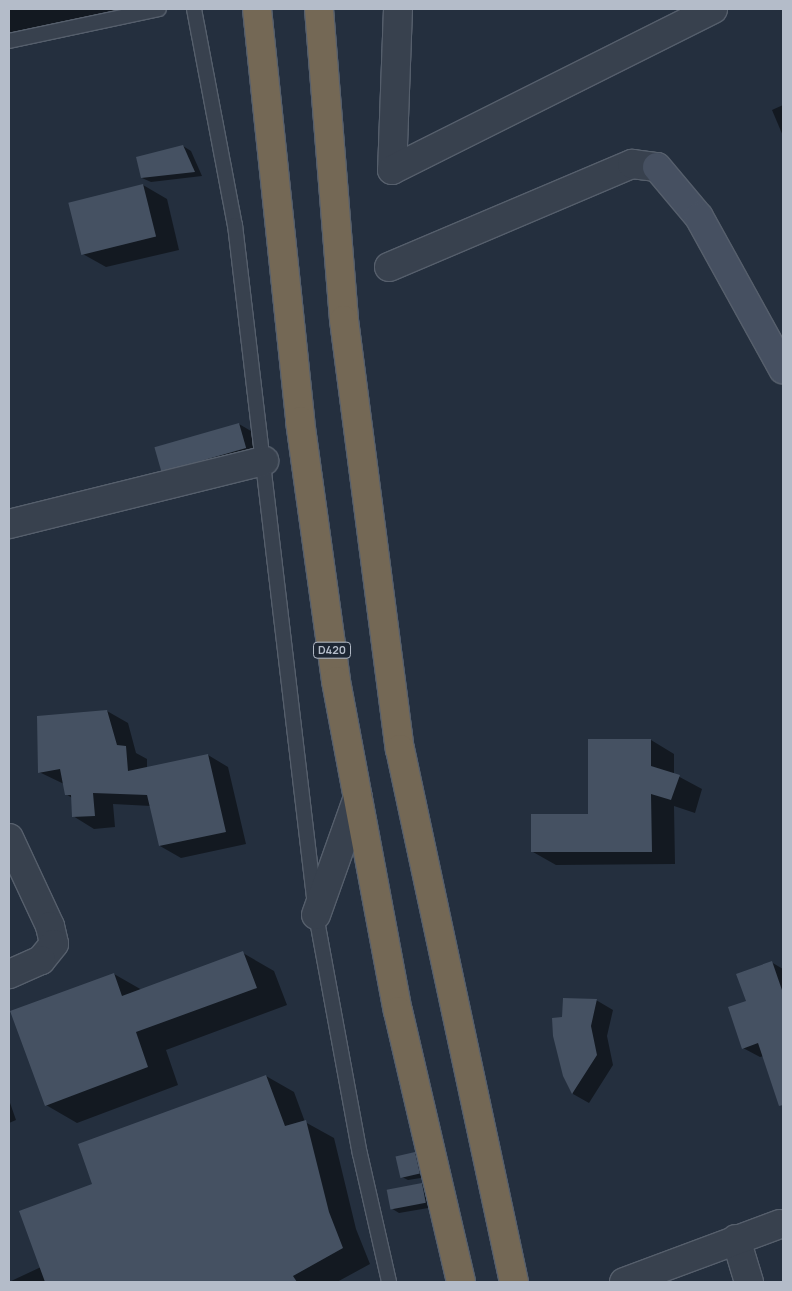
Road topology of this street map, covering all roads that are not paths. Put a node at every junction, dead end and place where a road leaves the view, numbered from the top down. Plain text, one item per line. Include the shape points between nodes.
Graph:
1 (159, 9) edge
2 (194, 9) edge
3 (257, 9) edge
4 (319, 9) edge
5 (398, 9) edge
6 (709, 9) edge
7 (9, 41) edge
8 (389, 267) dead end
9 (783, 369) edge
10 (264, 461) junction
11 (9, 524) edge
12 (358, 797) junction
13 (9, 838) edge
14 (316, 915) junction
15 (9, 974) edge
16 (780, 1224) dead end
17 (736, 1239) junction
18 (389, 1282) edge
19 (462, 1282) edge
20 (514, 1282) edge
21 (624, 1282) edge
22 (749, 1282) edge

1 - 7 lane
2 - 10 lane via 236,226
3 - 12 highway, D420 via 300,421 336,682
4 - 20 highway via 344,320 400,749
5 - 6 street via 392,170
8 - 9 street via 632,164 657,167 699,217
10 - 11 street
10 - 14 lane
12 - 14 street
12 - 19 highway, D420 via 398,1011
13 - 15 street via 50,926 54,944 40,960
14 - 18 lane via 360,1154
16 - 17 street
17 - 21 street
17 - 22 street

